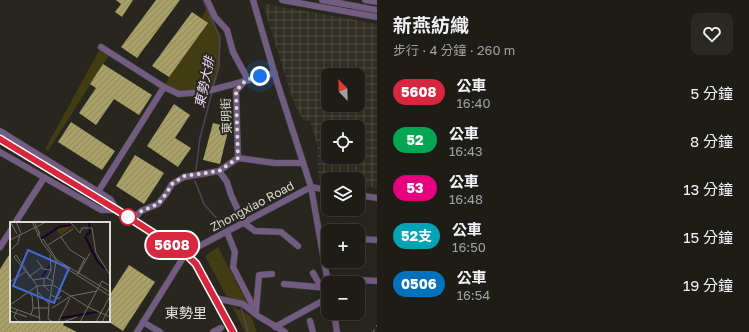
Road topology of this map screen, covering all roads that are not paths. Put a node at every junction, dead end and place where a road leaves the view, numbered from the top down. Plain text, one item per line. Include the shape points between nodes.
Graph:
1 (207, 0) edge
2 (253, 0) edge
3 (282, 0) edge
4 (322, 0) edge
5 (365, 0) edge
6 (377, 2) edge
7 (377, 10) edge
8 (377, 17) edge
9 (101, 47) dead end
10 (275, 73) junction
11 (246, 80) junction
12 (164, 87) junction
13 (0, 131) edge
14 (0, 139) edge
15 (0, 152) edge
16 (238, 158) junction
17 (303, 163) junction
18 (219, 171) junction
19 (44, 178) junction
20 (311, 187) junction
21 (321, 189) edge
22 (98, 192) junction
23 (365, 196) edge
24 (377, 198) edge
25 (117, 210) junction
26 (133, 220) junction
27 (16, 222) edge
28 (244, 223) junction
29 (10, 232) edge
30 (227, 232) junction
31 (320, 236) joint
32 (365, 239) edge
33 (377, 240) edge
34 (298, 246) dead end
35 (0, 247) edge
36 (186, 254) junction
37 (272, 274) dead end
38 (313, 274) dead end
39 (327, 276) edge
40 (365, 281) edge
41 (377, 281) edge
42 (321, 283) edge
43 (284, 284) dead end
44 (321, 287) edge
45 (215, 298) junction
46 (321, 302) edge
47 (256, 313) junction
48 (335, 320) edge
49 (310, 321) dead end
50 (143, 322) junction
51 (275, 327) junction
52 (221, 328) dead end
53 (136, 332) edge
54 (160, 332) edge
55 (213, 332) edge
56 (233, 332) edge
57 (286, 332) edge
58 (313, 332) edge
59 (337, 332) edge

1 - 11 street via 215,17 227,30 233,52 245,73
2 - 10 street
3 - 8 street
4 - 7 street
5 - 6 street
9 - 12 street
10 - 11 street
10 - 17 street
11 - 12 street via 204,92 179,94
11 - 16 street, 東明街 via 236,91
12 - 22 street
13 - 22 street
14 - 25 street
15 - 19 street
16 - 17 street via 275,163
16 - 18 street
17 - 20 street
18 - 26 street via 184,176 172,184 158,204 141,211
18 - 28 street via 227,182
19 - 25 street via 101,210
19 - 27 street
20 - 21 street, Zhongxiao Road
20 - 28 street, Zhongxiao Road
20 - 31 street
22 - 25 street via 110,199
23 - 24 street
25 - 26 street
26 - 36 street
28 - 30 street, Zhongxiao Road
28 - 34 street via 255,231 281,232
29 - 35 street
30 - 36 street, Zhongxiao Road
30 - 47 street via 235,252 233,267
31 - 39 street
32 - 33 street
36 - 45 street via 196,264
36 - 50 street, Zhongxiao Road
37 - 47 street via 259,275
38 - 42 street
40 - 41 street
43 - 44 street
45 - 47 street via 243,304
45 - 56 street
46 - 51 street
47 - 51 street
48 - 59 street
49 - 58 street
50 - 53 street, Zhongxiao Road
50 - 54 street
51 - 57 street
52 - 55 street

